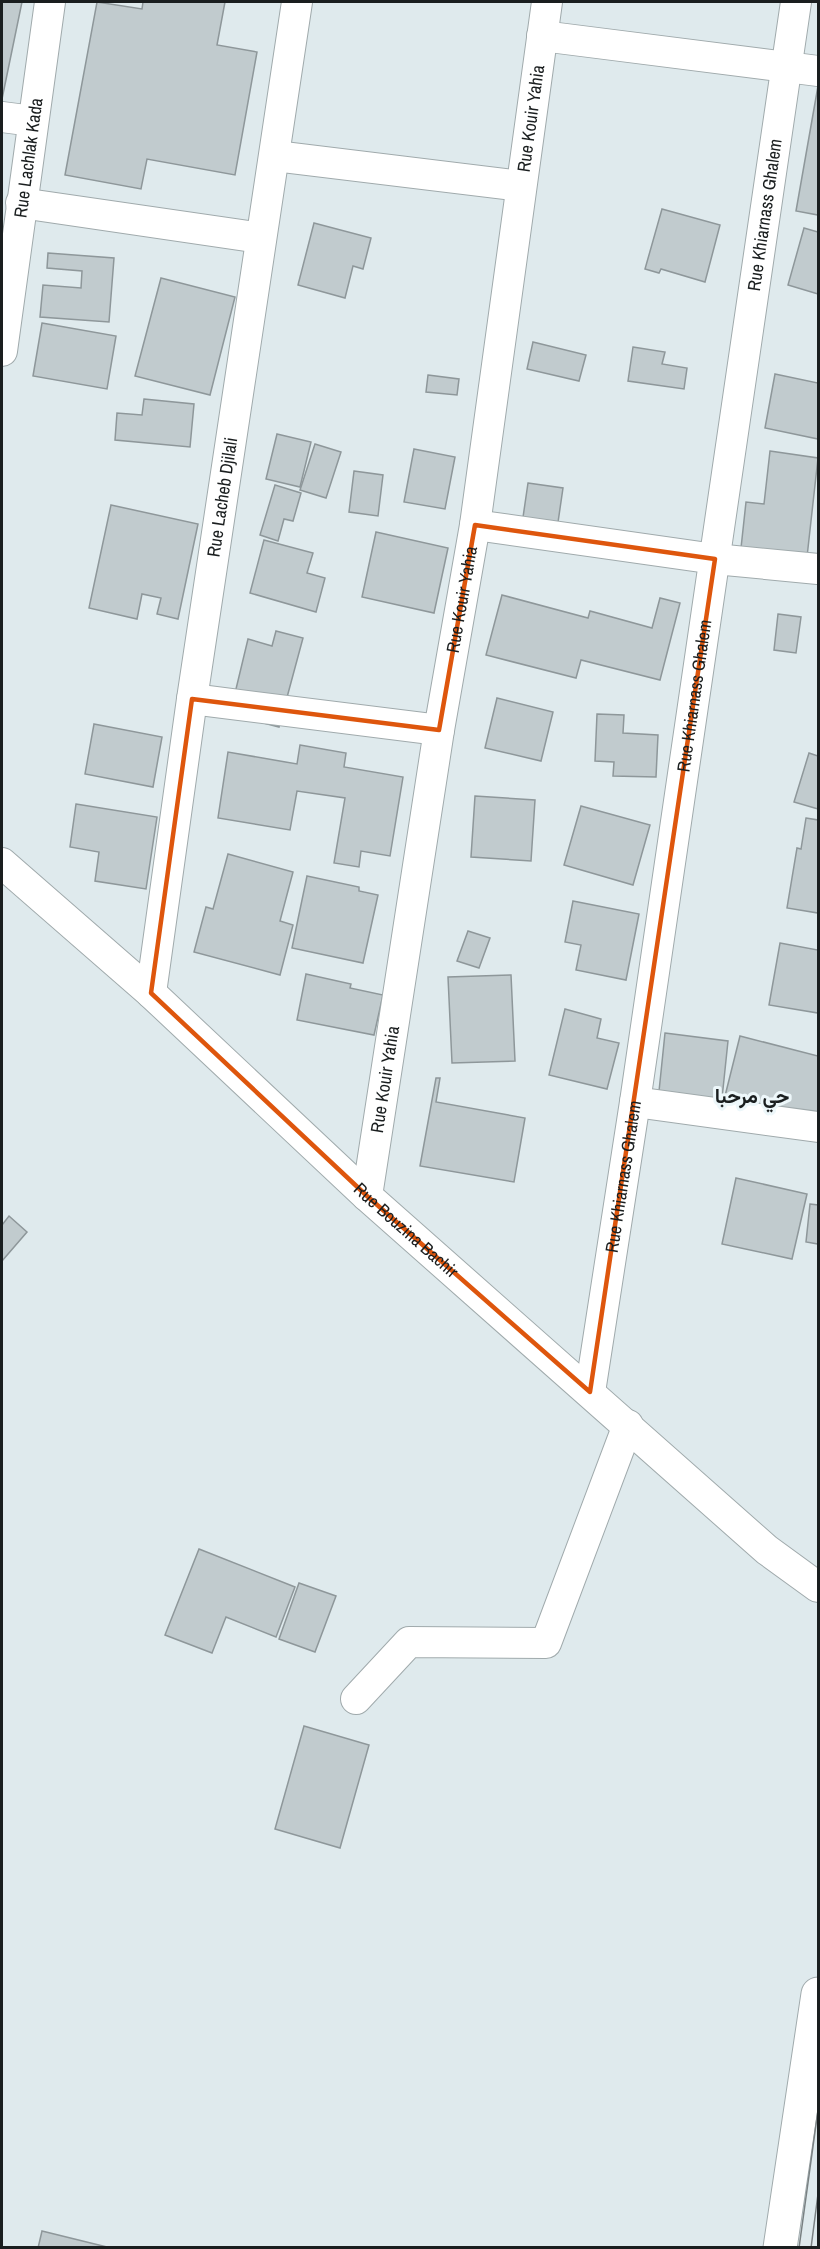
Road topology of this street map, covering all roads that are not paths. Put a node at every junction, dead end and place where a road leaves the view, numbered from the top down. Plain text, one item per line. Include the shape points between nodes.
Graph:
1 (50, 2) edge
2 (297, 2) edge
3 (547, 2) edge
4 (796, 2) edge
5 (542, 36) junction
6 (788, 66) junction
7 (819, 71) edge
8 (2, 117) edge
9 (33, 122) junction
10 (275, 156) junction
11 (521, 186) junction
12 (21, 203) junction
13 (261, 238) junction
14 (2, 351) edge
15 (475, 525) junction
16 (715, 559) junction
17 (819, 569) edge
18 (192, 699) junction
19 (439, 730) junction
20 (2, 863) edge
21 (150, 993) junction
22 (635, 1102) junction
23 (819, 1126) edge
24 (367, 1196) junction
25 (590, 1392) junction
26 (628, 1425) junction
27 (818, 1588) edge
28 (356, 1699) dead end
29 (819, 1994) edge
30 (780, 2247) edge

1 - 9 street, Rue Lachlak Kada
2 - 10 street, Rue Lacheb Djilali
3 - 5 street, Rue Kouir Yahia
4 - 6 street, Rue Khiarnass Ghalem
5 - 6 street
5 - 11 street, Rue Kouir Yahia
6 - 7 street
6 - 16 street, Rue Khiarnass Ghalem
8 - 9 street
9 - 12 street, Rue Lachlak Kada
10 - 11 street
10 - 13 street, Rue Lacheb Djilali
11 - 15 street, Rue Kouir Yahia
12 - 13 street
12 - 14 street, Rue Lachlak Kada
13 - 18 street, Rue Lacheb Djilali
15 - 16 street
15 - 19 street, Rue Kouir Yahia
16 - 17 street
16 - 22 street, Rue Khiarnass Ghalem
18 - 19 street
18 - 21 street, Rue Lacheb Djilali
19 - 24 street, Rue Kouir Yahia
20 - 21 street, Rue Bouzina Bachir
21 - 24 street, Rue Bouzina Bachir
22 - 23 street
22 - 25 street, Rue Khiarnass Ghalem
24 - 25 street, Rue Bouzina Bachir
25 - 26 street, Rue Bouzina Bachir
26 - 27 street, Rue Bouzina Bachir via 767,1550
26 - 28 street via 546,1643 409,1642
29 - 30 main road

